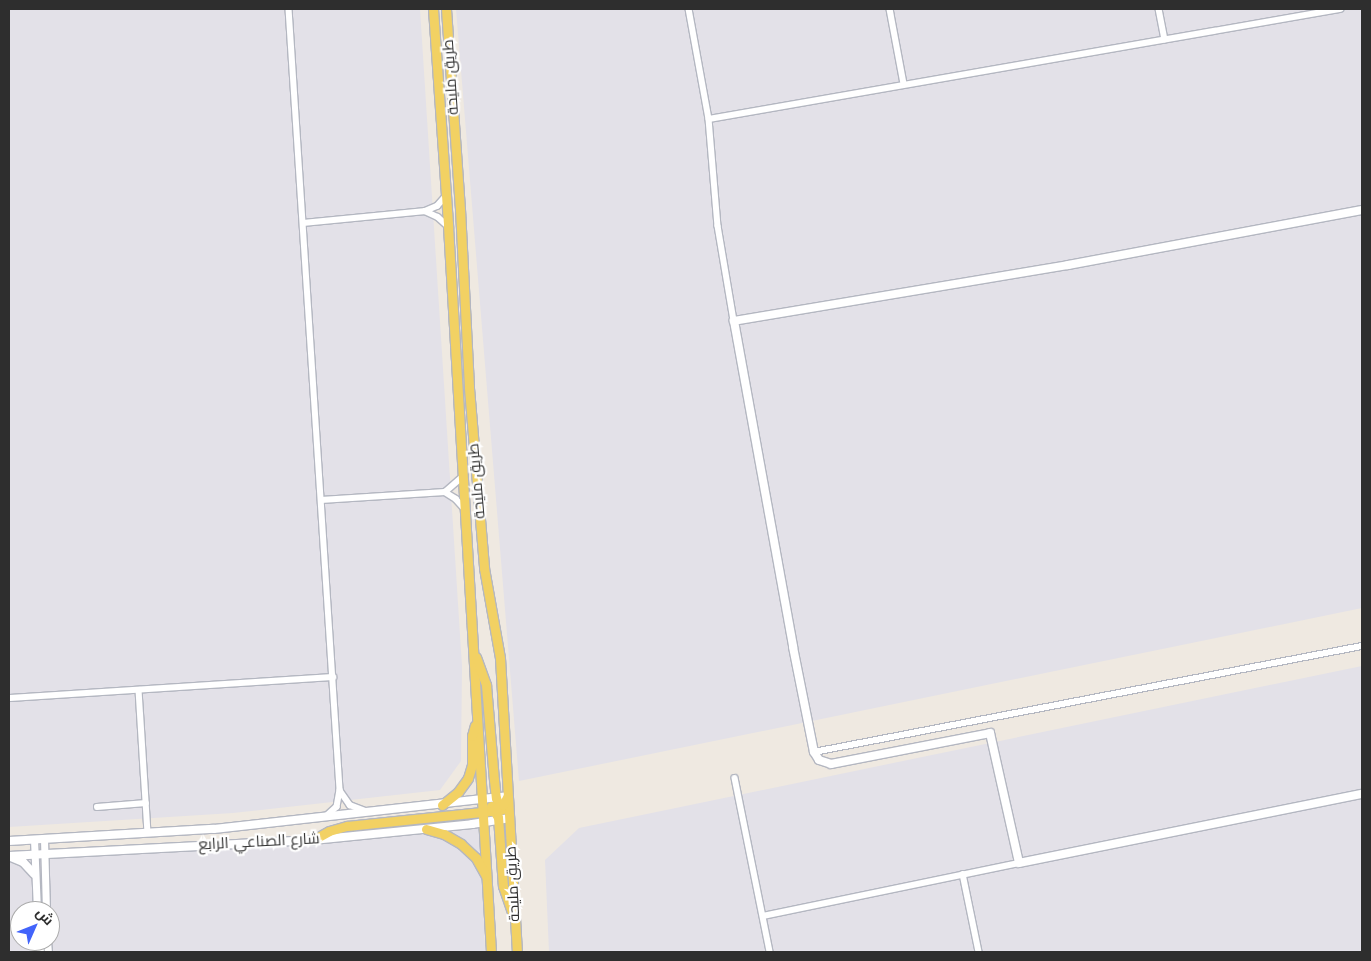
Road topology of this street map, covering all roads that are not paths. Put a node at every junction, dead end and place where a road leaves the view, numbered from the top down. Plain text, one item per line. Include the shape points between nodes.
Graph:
1 (289, 9) edge
2 (433, 9) edge
3 (446, 9) edge
4 (689, 9) edge
5 (890, 9) edge
6 (1159, 9) edge
7 (1340, 9) edge
8 (1165, 39) junction
9 (904, 84) junction
10 (709, 119) junction
11 (446, 196) junction
12 (1362, 210) edge
13 (425, 211) junction
14 (303, 223) junction
15 (448, 226) junction
16 (734, 321) junction
17 (462, 477) junction
18 (445, 492) junction
19 (321, 500) junction
20 (464, 509) junction
21 (1362, 646) edge
22 (474, 650) junction
23 (333, 677) junction
24 (139, 690) junction
25 (9, 698) edge
26 (478, 720) junction
27 (814, 752) junction
28 (735, 778) dead end
29 (340, 790) junction
30 (1362, 794) edge
31 (483, 800) junction
32 (146, 802) junction
33 (442, 804) junction
34 (97, 807) dead end
35 (499, 809) junction
36 (367, 811) junction
37 (484, 812) junction
38 (328, 815) junction
39 (485, 822) junction
40 (426, 829) junction
41 (148, 833) junction
42 (34, 839) junction
43 (44, 839) junction
44 (312, 840) junction
45 (9, 841) edge
46 (44, 854) junction
47 (34, 855) junction
48 (9, 856) edge
49 (1019, 863) junction
50 (34, 874) junction
51 (964, 874) junction
52 (488, 880) junction
53 (36, 901) edge
54 (46, 901) edge
55 (514, 916) junction
56 (763, 916) junction
57 (492, 952) edge
58 (517, 952) edge
59 (770, 952) edge
60 (980, 952) edge

1 - 14 street
2 - 11 main road, طريق مليحة
3 - 35 main road, طريق مليحة via 469,388 484,560 500,658 507,796
4 - 10 street
5 - 9 street
6 - 8 street
7 - 8 street
8 - 9 street
9 - 10 street
10 - 16 street via 718,226
11 - 13 street via 437,206
11 - 15 main road, طريق مليحة
12 - 16 main road via 1068,265
13 - 14 street
13 - 15 street
14 - 19 street
15 - 17 main road, طريق مليحة
16 - 27 main road
17 - 18 street
17 - 20 main road, طريق مليحة
18 - 19 street
18 - 20 street
19 - 23 street
20 - 22 main road, طريق مليحة
21 - 27 street
22 - 26 main road, طريق مليحة
22 - 35 main road via 488,696
23 - 24 street
23 - 29 street
24 - 25 street
24 - 32 street
26 - 31 main road, طريق مليحة
26 - 33 main road via 473,732 472,765 468,778 458,792
27 - 49 main road via 819,760 830,764 990,733
28 - 56 street
29 - 36 street via 350,805
29 - 38 street via 337,807
30 - 49 main road
31 - 33 main road, شارع الصناعي الرابع
31 - 35 main road
31 - 37 main road, طريق مليحة
32 - 34 street
32 - 41 street
33 - 36 main road, شارع الصناعي الرابع
35 - 37 main road
35 - 39 main road
35 - 55 main road via 503,886
35 - 55 main road, طريق مليحة via 508,818
36 - 38 main road, شارع الصناعي الرابع
37 - 39 main road, طريق مليحة
37 - 44 main road via 347,826
38 - 41 main road, شارع الصناعي الرابع via 214,829
39 - 40 main road, شارع الصناعي الرابع
39 - 52 main road, طريق مليحة
40 - 44 main road, شارع الصناعي الرابع
40 - 52 main road via 461,844 476,858
41 - 43 main road, شارع الصناعي الرابع
42 - 43 main road, شارع الصناعي الرابع
42 - 45 main road, شارع الصناعي الرابع
42 - 47 street
43 - 46 street
44 - 46 main road, شارع الصناعي الرابع
46 - 47 main road, شارع الصناعي الرابع
46 - 54 street
47 - 48 main road, شارع الصناعي الرابع
47 - 50 street
48 - 50 main road via 23,862
49 - 51 street
50 - 53 street
51 - 56 street
51 - 60 street
52 - 57 main road, طريق مليحة
55 - 58 main road, طريق مليحة
56 - 59 street

